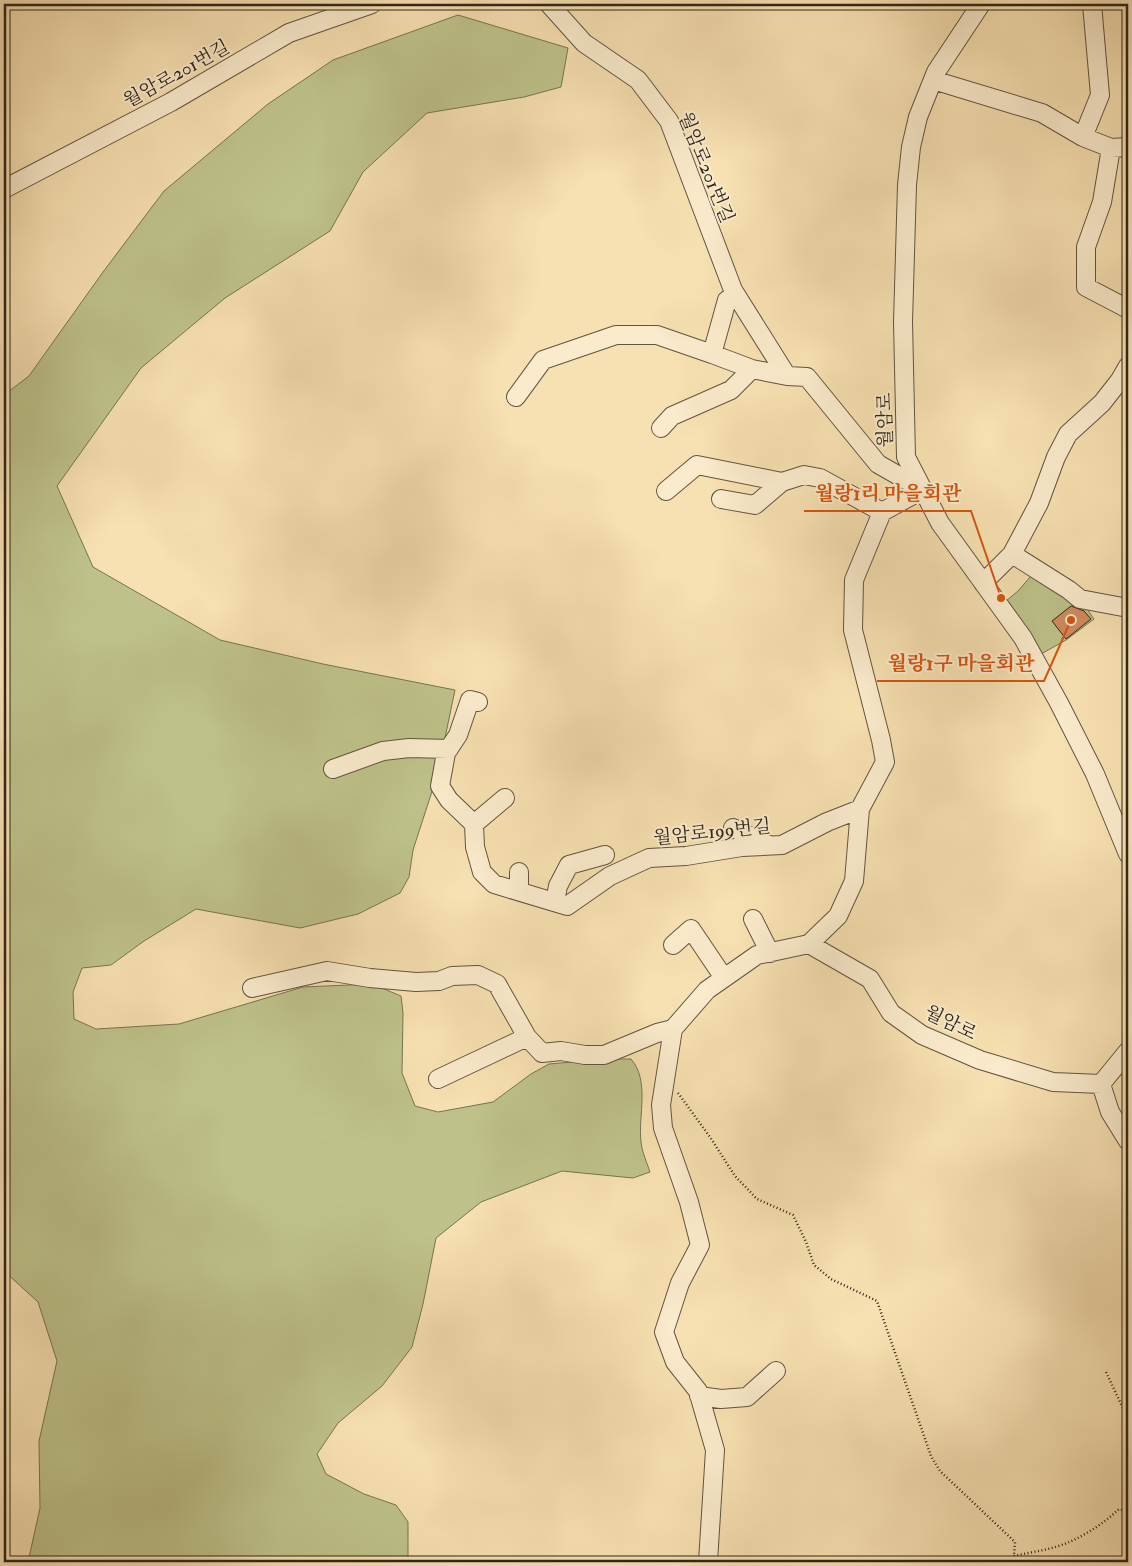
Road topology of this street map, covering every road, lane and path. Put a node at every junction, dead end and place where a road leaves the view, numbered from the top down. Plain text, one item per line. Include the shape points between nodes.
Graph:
1 (372, 4) edge
2 (549, 4) edge
3 (982, 4) edge
4 (1092, 4) edge
5 (933, 80) junction
6 (1083, 137) junction
7 (1120, 148) edge
8 (4, 190) edge
9 (728, 300) dead end
10 (1128, 309) edge
11 (712, 354) junction
12 (1128, 366) edge
13 (752, 370) junction
14 (787, 376) junction
15 (516, 396) dead end
16 (662, 428) dead end
17 (782, 482) junction
18 (922, 490) junction
19 (666, 491) dead end
20 (721, 500) dead end
21 (882, 512) junction
22 (1012, 554) junction
23 (983, 583) junction
24 (1128, 608) edge
25 (478, 702) dead end
26 (449, 749) junction
27 (333, 768) dead end
28 (505, 798) dead end
29 (860, 809) junction
30 (474, 824) junction
31 (733, 828) dead end
32 (771, 846) junction
33 (1128, 854) edge
34 (605, 855) dead end
35 (519, 872) dead end
36 (519, 892) junction
37 (555, 902) junction
38 (753, 918) dead end
39 (809, 944) junction
40 (673, 945) dead end
41 (770, 953) junction
42 (724, 978) junction
43 (252, 988) dead end
44 (673, 1029) junction
45 (527, 1037) junction
46 (1128, 1051) edge
47 (438, 1079) dead end
48 (665, 1083) junction
49 (1101, 1084) junction
50 (1128, 1141) edge
51 (776, 1371) dead end
52 (1106, 1372) dead end
53 (699, 1396) junction
54 (1128, 1418) edge
55 (1128, 1512) edge
56 (1128, 1555) edge
57 (1014, 1556) junction
58 (708, 1562) edge
59 (1010, 1562) edge
60 (1108, 1562) edge

1 - 8 street, 월암로201번길 via 289,33 171,102
2 - 14 street, 월암로201번길 via 584,43 638,80 669,122 733,290
3 - 5 street, 월암로
4 - 6 street via 1100,96
5 - 6 street via 1042,113
5 - 18 street, 월암로 via 918,117 911,147 903,322 906,457
6 - 7 street
7 - 10 street via 1086,246 1086,286
9 - 11 street
11 - 13 street
11 - 15 street via 657,335 616,335 543,360
12 - 22 street via 1102,403 1068,434 1039,503
13 - 14 street
13 - 16 street via 731,390 672,416
14 - 18 street via 807,377 878,464
17 - 19 street via 697,465
17 - 20 street via 755,505
17 - 21 street via 804,475 820,478
18 - 21 street
18 - 23 street, 월암로 via 940,523
21 - 29 street via 854,580 853,630 885,762
22 - 23 street
22 - 24 street via 1080,599
23 - 33 street, 월암로 via 1023,638 1059,703 1095,774
25 - 26 street via 470,700 458,735
26 - 27 street via 383,751
26 - 30 street via 440,786 449,800
28 - 30 street
29 - 32 street, 월암로199번길 via 782,845
29 - 39 street via 854,881 838,916
30 - 36 street, 월암로199번길 via 475,846 482,872 494,884
31 - 32 street
32 - 37 street, 월암로199번길 via 649,858 610,876 567,906
34 - 37 street via 569,865 558,886
35 - 36 street
36 - 37 street, 월암로199번길
38 - 41 street
39 - 41 street
39 - 49 street, 월암로 via 870,979 892,1013 922,1035 980,1060 1053,1082
40 - 42 street via 691,929
41 - 42 street via 757,955
42 - 44 street via 707,990
43 - 45 street via 327,971 416,982 478,975 497,984
44 - 45 street via 604,1055 561,1051 542,1053
44 - 48 street
45 - 47 street
46 - 49 street
48 - 53 street via 661,1105 663,1128 700,1245 680,1282 664,1332 675,1362
48 - 57 path via 681,1096 735,1176 757,1199 793,1215 814,1265 831,1278 877,1301 931,1456 940,1471 1015,1542
49 - 50 street via 1110,1112
51 - 53 street via 747,1397 721,1399
52 - 54 path
53 - 58 street via 715,1450
55 - 57 path via 1119,1510 1105,1522 1067,1543
56 - 60 path
57 - 59 path

